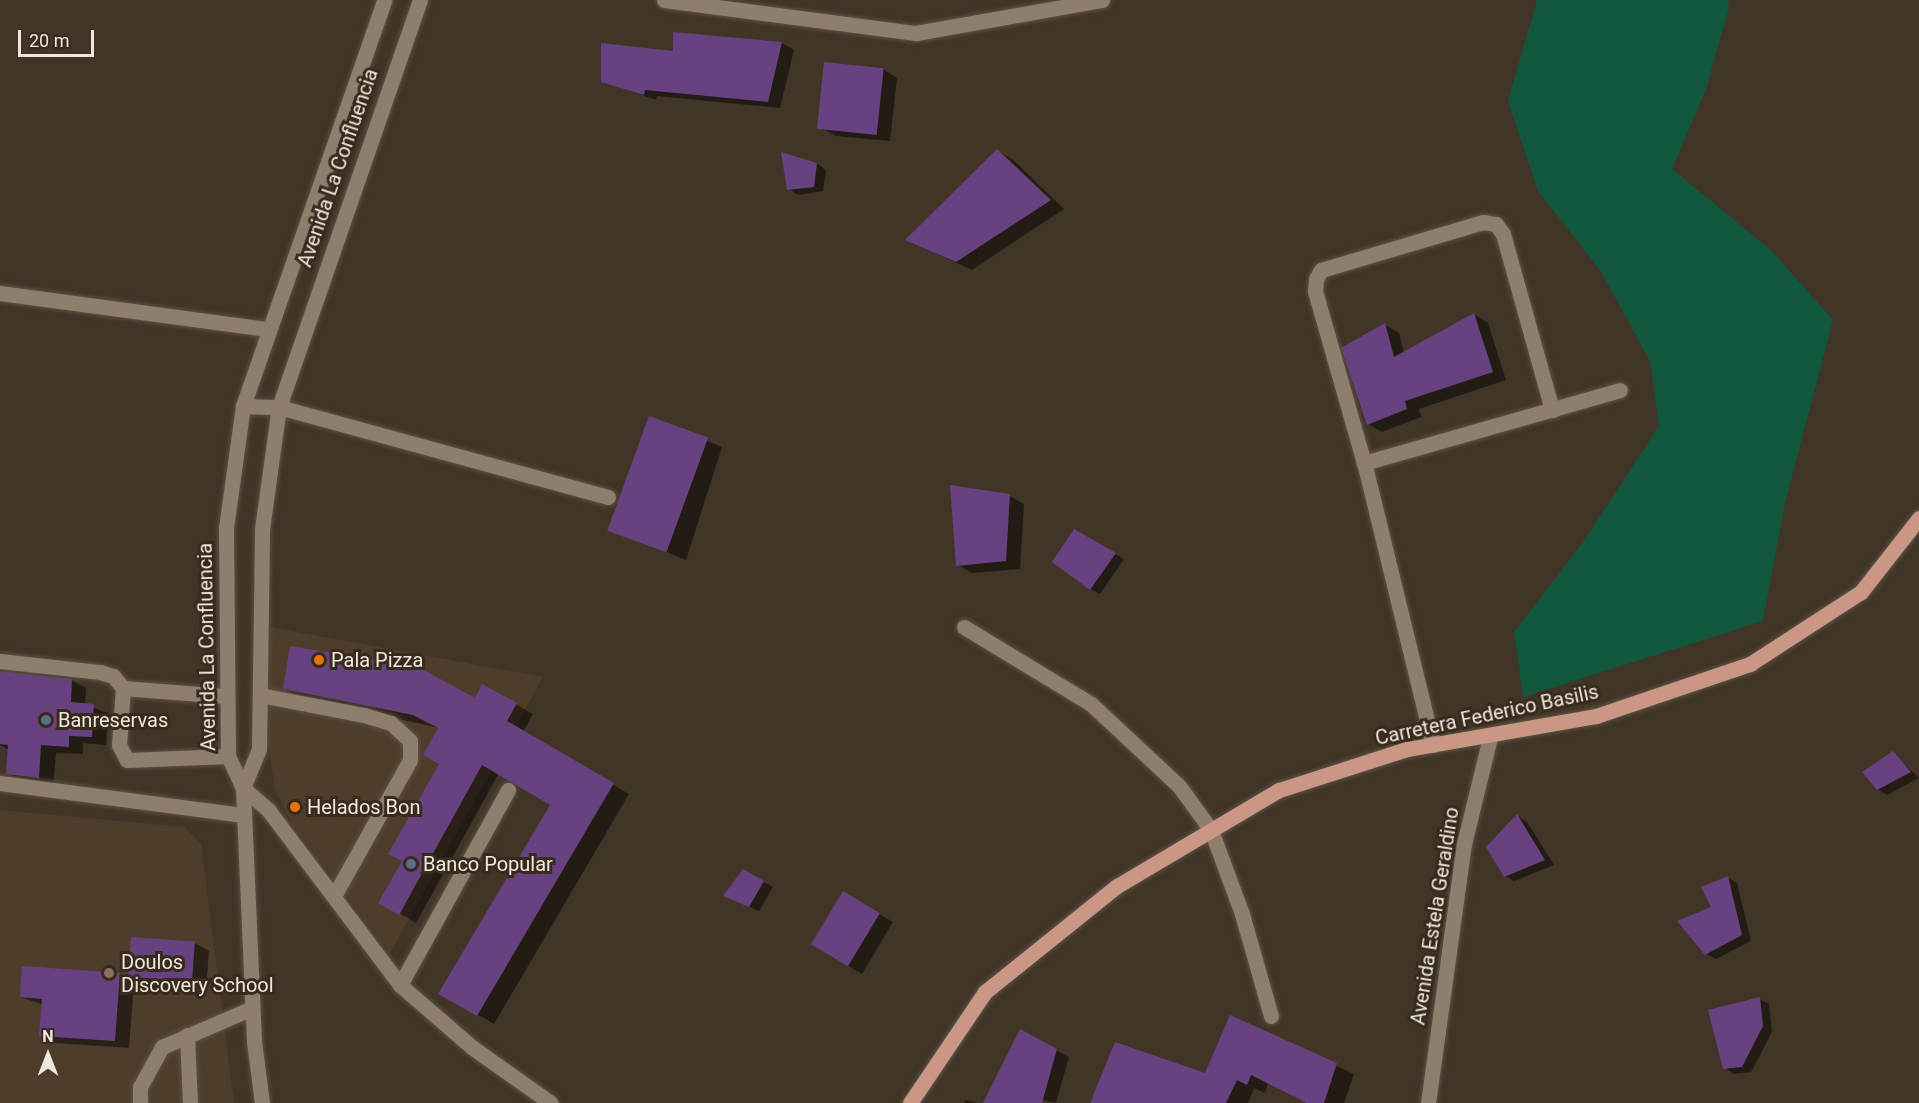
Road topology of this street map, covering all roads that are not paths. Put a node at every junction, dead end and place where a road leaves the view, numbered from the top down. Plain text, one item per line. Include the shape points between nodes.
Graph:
1 (384, 0) edge
2 (420, 0) edge
3 (663, 0) edge
4 (1102, 0) edge
5 (753, 7) edge
6 (0, 293) edge
7 (268, 329) junction
8 (1620, 390) dead end
9 (243, 406) junction
10 (279, 407) junction
11 (1552, 410) junction
12 (1364, 463) junction
13 (608, 497) dead end
14 (1919, 518) edge
15 (964, 627) dead end
16 (0, 661) edge
17 (123, 688) junction
18 (260, 695) junction
19 (225, 696) junction
20 (1490, 737) junction
21 (1433, 745) junction
22 (228, 756) junction
23 (0, 783) edge
24 (243, 788) junction
25 (508, 790) dead end
26 (244, 815) junction
27 (1211, 830) junction
28 (335, 894) junction
29 (400, 985) junction
30 (252, 1008) junction
31 (1271, 1016) dead end
32 (186, 1035) junction
33 (140, 1103) edge
34 (190, 1103) edge
35 (262, 1103) edge
36 (551, 1103) edge
37 (910, 1103) edge
38 (1428, 1103) edge

1 - 7 street, Avenida La Confluencia
2 - 10 street, Avenida La Confluencia
3 - 5 street
4 - 5 street via 916,33
6 - 7 street
7 - 9 street, Avenida La Confluencia
8 - 11 street
9 - 10 street
9 - 19 street, Avenida La Confluencia via 226,528
10 - 13 street
10 - 18 street, Avenida La Confluencia via 262,529
11 - 12 street
11 - 12 street via 1503,234 1496,224 1482,222 1321,270 1316,279 1315,291
12 - 21 street
14 - 20 main road, Carretera Federico Basilis via 1861,592 1750,664 1596,716
15 - 27 street via 1091,704 1179,786
16 - 17 street via 100,672 113,676
17 - 19 street
17 - 22 street via 119,745 127,760
18 - 24 street, Avenida La Confluencia via 259,749
18 - 28 street via 391,723 410,741 410,760
19 - 22 street, Avenida La Confluencia
20 - 21 main road, Carretera Federico Basilis
20 - 38 street, Avenida Estela Geraldino via 1464,844
21 - 27 main road, Carretera Federico Basilis via 1407,749 1279,790
22 - 24 street, Avenida La Confluencia
23 - 26 street
24 - 26 street
24 - 28 street via 269,811
25 - 29 street
26 - 30 street
27 - 31 street via 1242,914
27 - 37 main road, Carretera Federico Basilis via 1117,886 985,992
28 - 29 street
29 - 36 street via 473,1048
30 - 32 street
30 - 35 street
32 - 33 street via 162,1047 148,1067 140,1087
32 - 34 street

